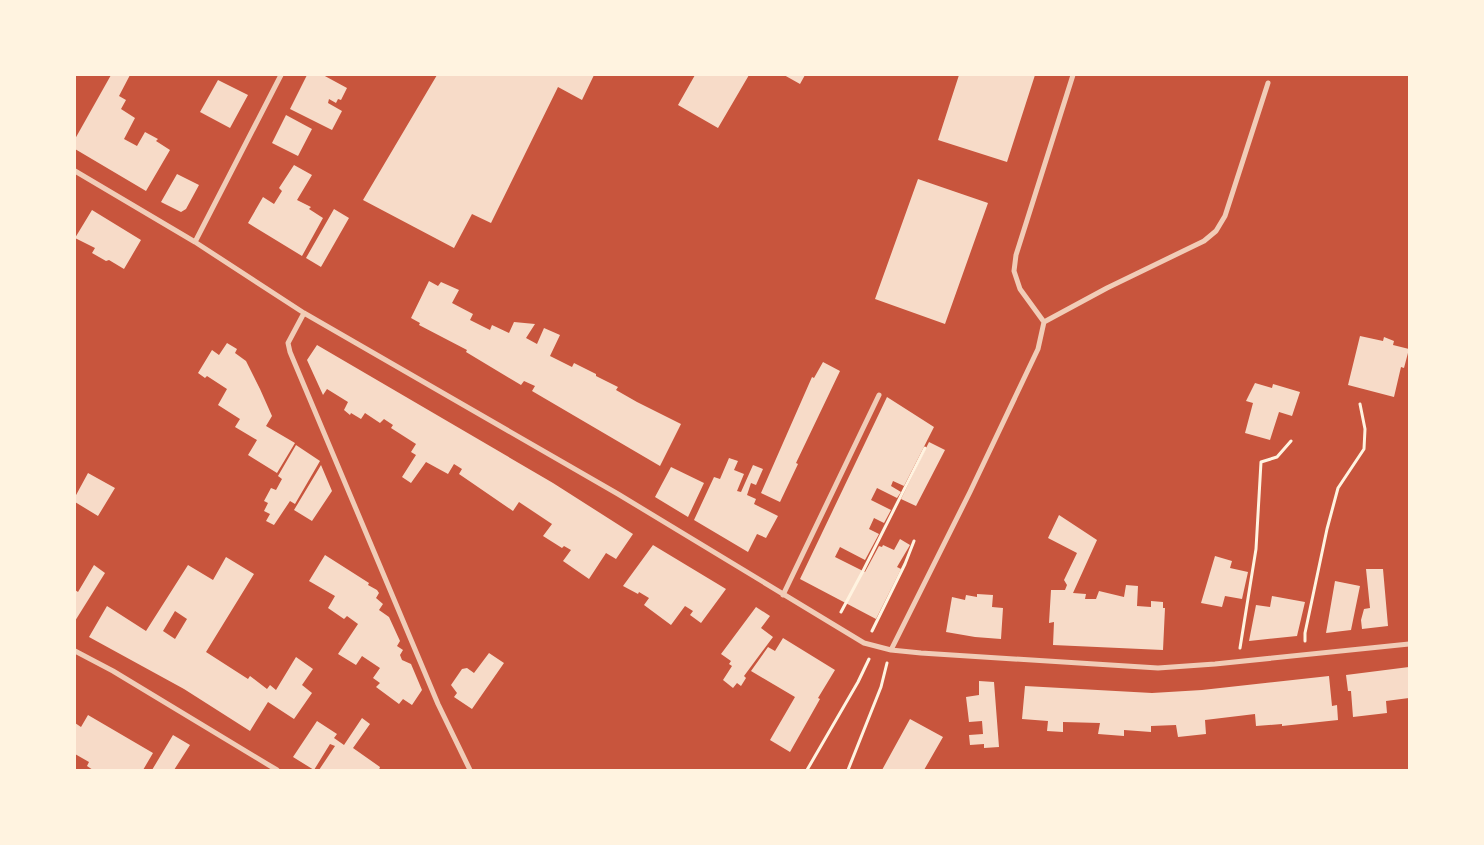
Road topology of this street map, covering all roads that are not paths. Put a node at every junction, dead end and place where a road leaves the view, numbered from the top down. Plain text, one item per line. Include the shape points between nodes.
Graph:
1 (281, 75) edge
2 (1072, 75) edge
3 (1268, 83) dead end
4 (75, 171) edge
5 (195, 242) junction
6 (304, 313) junction
7 (1044, 322) junction
8 (880, 395) dead end
9 (783, 595) junction
10 (1409, 644) edge
11 (75, 650) edge
12 (891, 650) junction
13 (277, 770) edge
14 (470, 770) edge

1 - 5 street
2 - 7 street via 1016,254 1014,271 1020,289
3 - 7 street via 1225,216 1216,230 1204,241
4 - 5 street
5 - 6 street
6 - 9 street via 610,489
6 - 14 street via 288,343 290,352 438,704
7 - 12 street via 1038,348
8 - 9 street
9 - 12 street via 867,644
10 - 12 street via 1158,668
11 - 13 street

